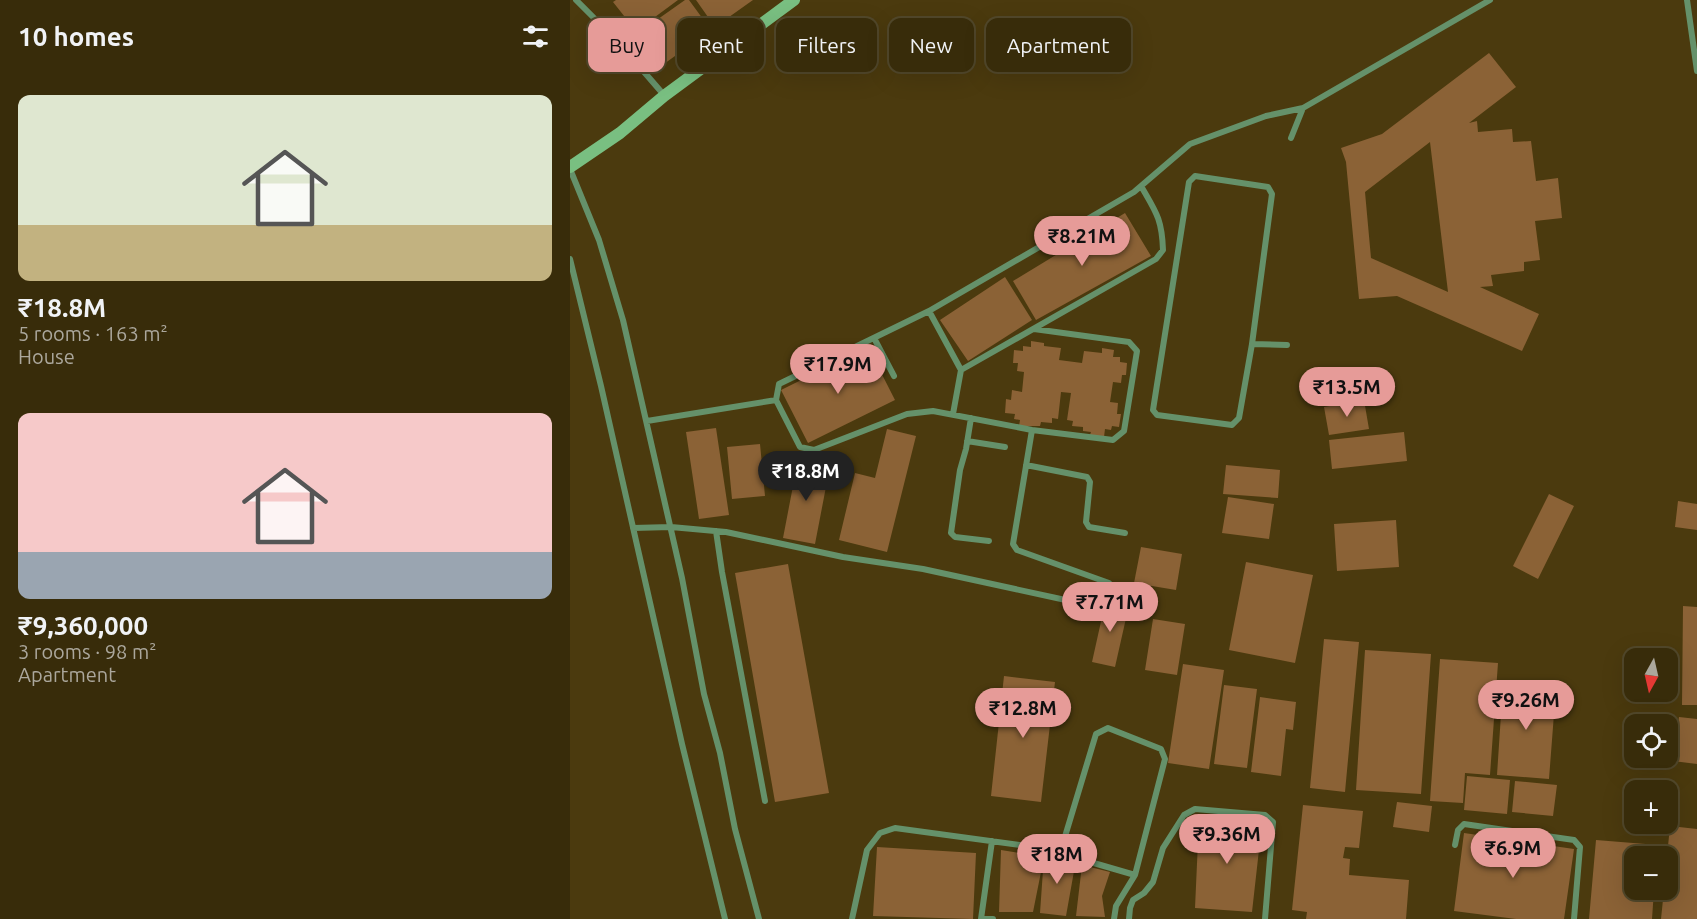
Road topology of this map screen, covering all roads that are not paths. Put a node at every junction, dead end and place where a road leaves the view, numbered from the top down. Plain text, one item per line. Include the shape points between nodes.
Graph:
1 (576, 0) edge
2 (794, 0) edge
3 (1490, 0) edge
4 (1687, 0) edge
5 (1697, 71) edge
6 (664, 96) junction
7 (1303, 108) junction
8 (1291, 138) dead end
9 (570, 168) edge
10 (1141, 186) junction
11 (570, 259) edge
12 (929, 311) junction
13 (1034, 328) junction
14 (874, 338) junction
15 (1252, 344) junction
16 (1287, 345) dead end
17 (961, 370) junction
18 (894, 376) dead end
19 (776, 400) junction
20 (953, 414) junction
21 (971, 418) junction
22 (648, 421) junction
23 (1032, 430) junction
24 (967, 441) junction
25 (1005, 447) dead end
26 (1026, 465) junction
27 (671, 527) junction
28 (633, 528) junction
29 (716, 531) junction
30 (1125, 533) dead end
31 (989, 542) dead end
32 (1109, 584) dead end
33 (1084, 604) dead end
34 (765, 801) dead end
35 (992, 841) junction
36 (1455, 845) dead end
37 (1060, 853) junction
38 (1135, 875) junction
39 (725, 919) edge
40 (759, 919) edge
41 (852, 919) edge
42 (981, 919) edge
43 (993, 919) edge
44 (1114, 919) edge
45 (1129, 919) edge
46 (1265, 919) edge
47 (1574, 919) edge

1 - 6 street
2 - 6 street
3 - 7 street
4 - 5 street
6 - 9 street
7 - 8 street
7 - 10 street via 1266,116 1190,144
9 - 22 street via 599,240
10 - 12 street
10 - 13 street via 1159,215 1163,250 1156,259
11 - 28 street
12 - 14 street
12 - 17 street
13 - 17 street
13 - 23 street via 1129,342 1137,351 1124,430 1113,440
14 - 18 street
14 - 19 street via 779,384
15 - 15 street via 1239,418 1232,425 1157,415 1153,410 1188,182 1195,176 1268,186 1272,194
15 - 16 street
17 - 20 street
19 - 20 street via 800,447 814,450 907,414
19 - 22 street
20 - 21 street
21 - 23 street
21 - 24 street
22 - 27 street
23 - 26 street
24 - 25 street
24 - 31 street via 951,533
26 - 30 street via 1087,477 1090,482 1086,522 1089,526
26 - 32 street via 1013,544 1017,550
27 - 28 street
27 - 29 street
27 - 40 street via 704,694
28 - 39 street
29 - 33 street via 923,569
29 - 34 street
35 - 37 street
35 - 41 street via 895,828 880,833 867,850
35 - 42 street
36 - 47 street via 1458,830 1464,824 1574,840 1580,847
37 - 38 street
37 - 38 street via 1096,734 1108,728 1161,749 1165,759
38 - 44 street via 1116,906
42 - 43 street
45 - 46 street via 1133,900 1153,882 1162,848 1184,815 1195,809 1265,815 1273,822

